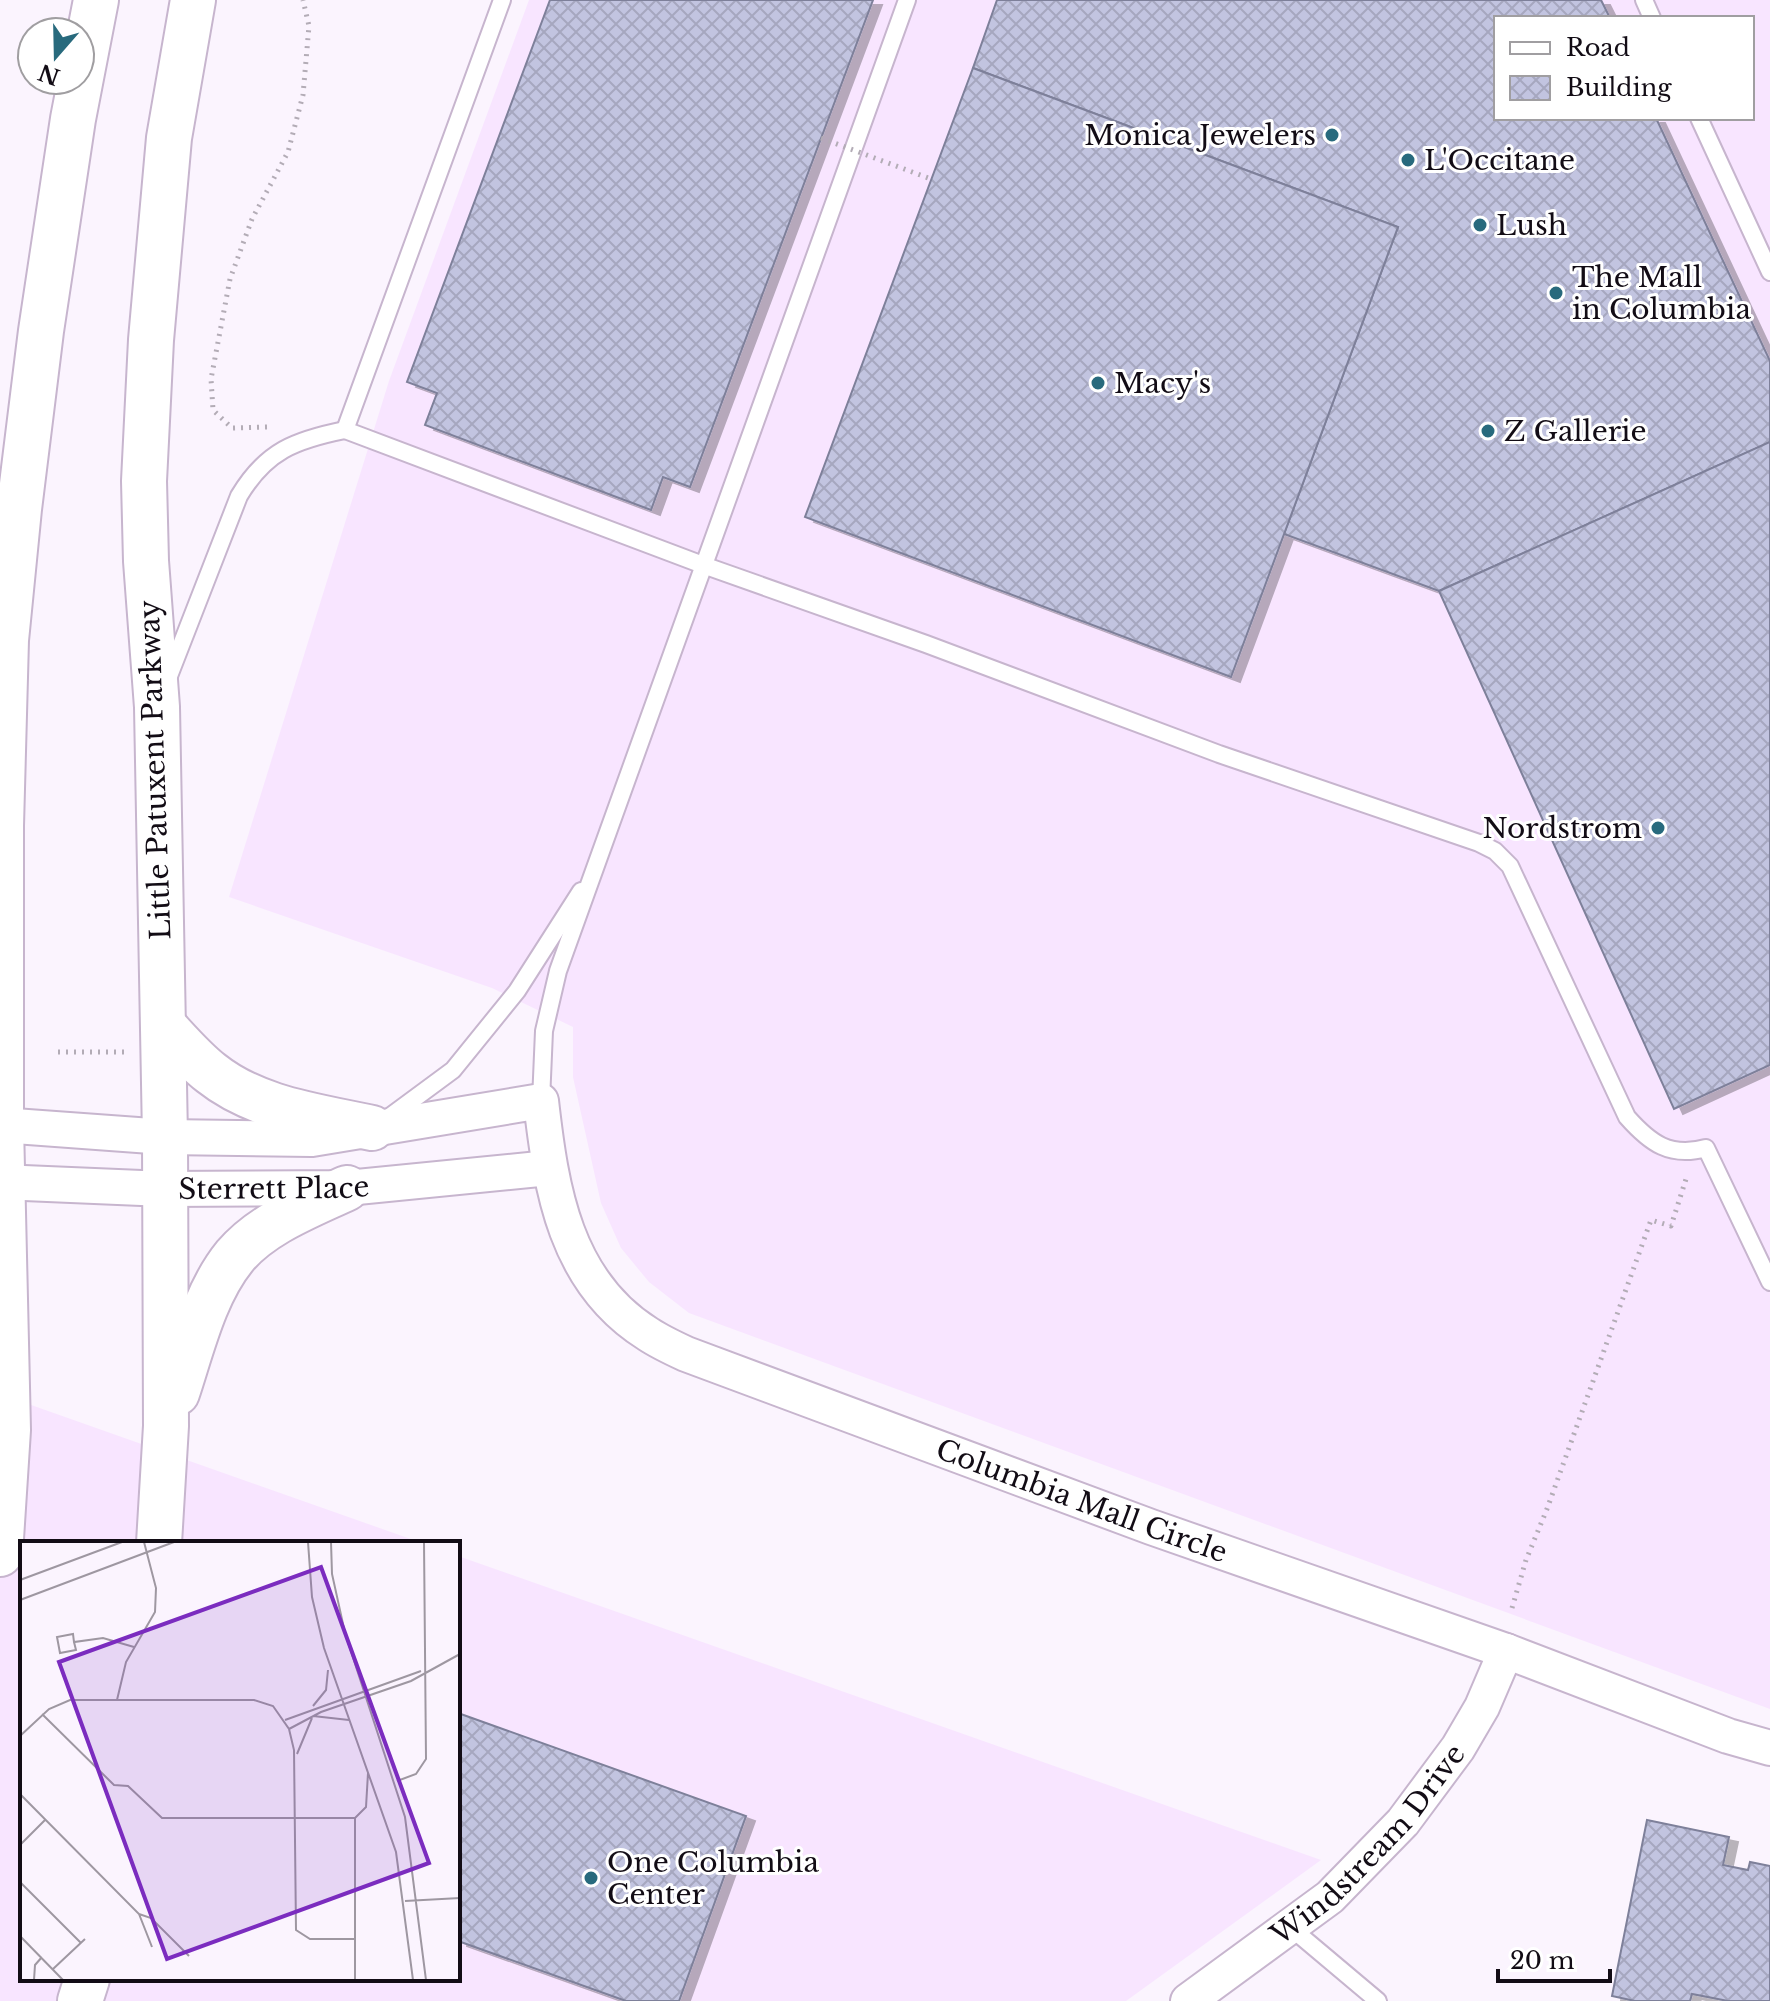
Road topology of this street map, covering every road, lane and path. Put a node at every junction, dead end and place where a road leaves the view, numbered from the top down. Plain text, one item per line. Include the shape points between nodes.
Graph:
1 (96, 0) edge
2 (193, 0) edge
3 (303, 0) edge
4 (502, 0) edge
5 (907, 0) edge
6 (1700, 120) edge
7 (821, 138) dead end
8 (931, 179) dead end
9 (1770, 272) edge
10 (345, 430) junction
11 (287, 447) junction
12 (7, 561) edge
13 (703, 565) junction
14 (157, 707) junction
15 (599, 863) junction
16 (149, 1039) junction
17 (58, 1052) dead end
18 (541, 1101) junction
19 (1, 1125) edge
20 (372, 1128) junction
21 (165, 1137) junction
22 (549, 1168) junction
23 (1686, 1179) dead end
24 (1, 1182) edge
25 (347, 1188) junction
26 (165, 1189) junction
27 (1770, 1282) edge
28 (166, 1426) junction
29 (159, 1541) edge
30 (0, 1554) edge
31 (1512, 1608) dead end
32 (1506, 1651) junction
33 (1770, 1748) edge
34 (1290, 1927) junction
35 (86, 1981) edge
36 (80, 2001) edge
37 (1188, 2001) edge
38 (1378, 2001) edge

1 - 12 main road via 73,119
2 - 14 main road, Little Patuxent Parkway via 169,138 151,340 144,481
3 - 11 path via 309,26 303,95 288,152 252,219 230,279 211,379 213,410 232,428 269,427
4 - 10 lane
5 - 13 lane
6 - 9 lane
7 - 8 path, bridge
10 - 11 lane
10 - 13 lane
11 - 14 lane via 254,471 239,496
12 - 19 main road
13 - 15 lane
13 - 27 lane via 1495,851 1510,866 1627,1117 1646,1140 1663,1147 1677,1152 1706,1148
14 - 16 main road, Little Patuxent Parkway
15 - 18 lane via 558,971 544,1031
15 - 20 lane via 517,991 453,1070
16 - 17 path
16 - 20 main road via 238,1091 282,1109
16 - 21 main road, Little Patuxent Parkway
18 - 20 street, Sterrett Place
18 - 22 street, Columbia Mall Circle
19 - 21 street, Sterrett Place
19 - 24 main road
20 - 21 street, Sterrett Place via 312,1139
21 - 26 main road, Little Patuxent Parkway
22 - 25 street, Sterrett Place
22 - 32 street, Columbia Mall Circle via 559,1214 587,1275 646,1334 686,1354 1151,1527
23 - 31 path via 1671,1226 1651,1220
24 - 26 street, Sterrett Place
24 - 30 main road via 8,1430
25 - 26 street, Sterrett Place
25 - 28 main road via 289,1216 236,1255 204,1314
26 - 28 main road, Little Patuxent Parkway
28 - 29 main road, Little Patuxent Parkway
32 - 33 street, Columbia Mall Circle
32 - 34 street, Windstream Drive via 1458,1748 1403,1822 1330,1897
34 - 37 street, Windstream Drive
34 - 38 lane
35 - 36 main road

